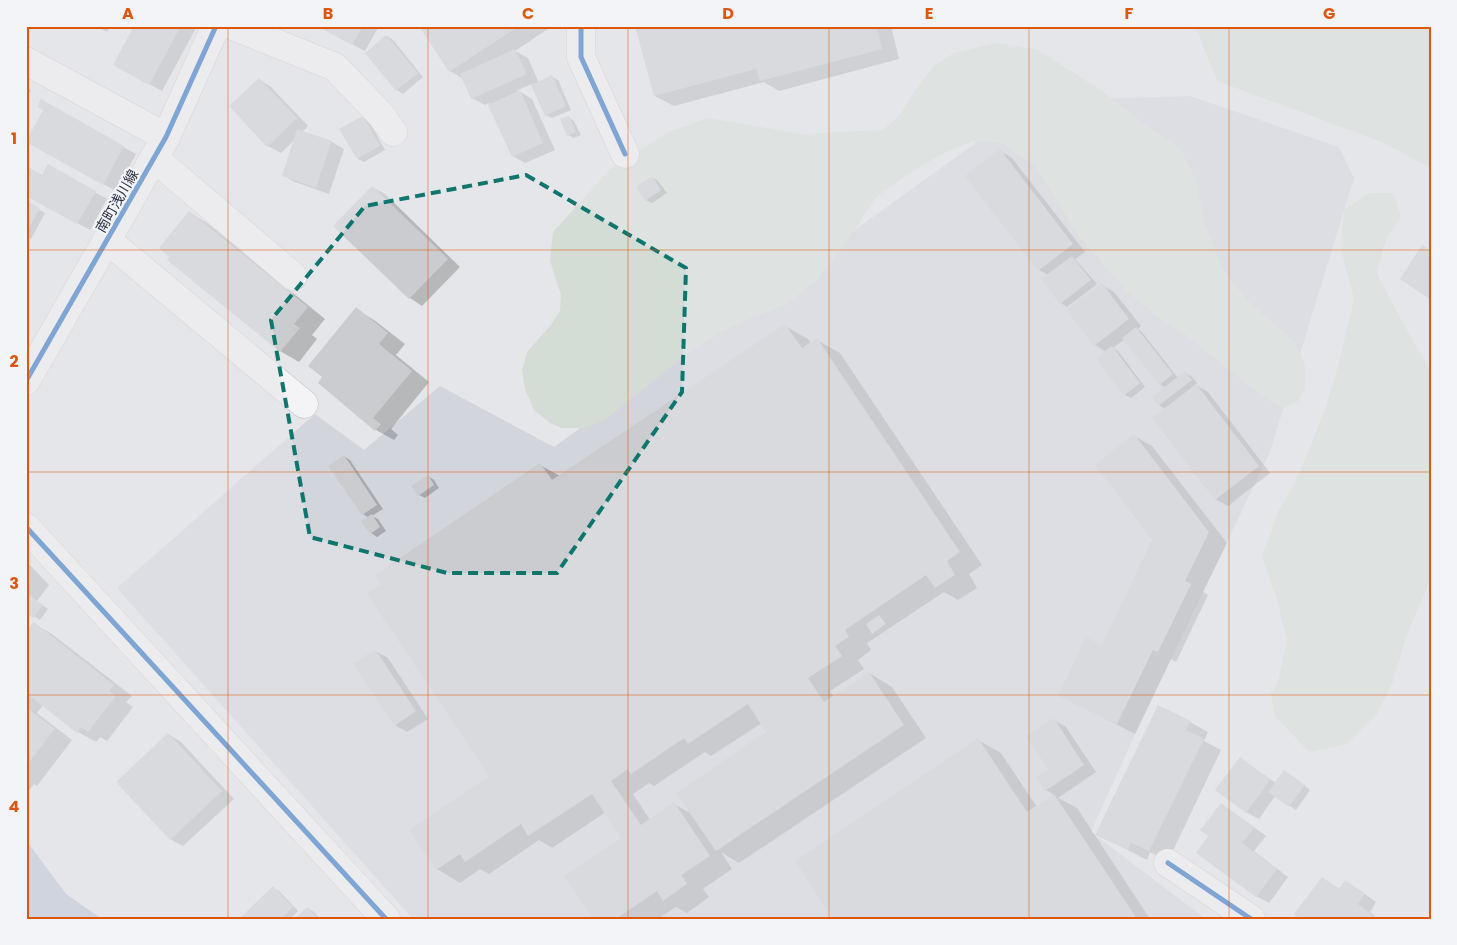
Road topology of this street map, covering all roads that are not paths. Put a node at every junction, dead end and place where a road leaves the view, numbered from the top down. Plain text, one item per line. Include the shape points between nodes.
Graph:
1 (216, 26) edge
2 (234, 26) edge
3 (580, 26) edge
4 (26, 61) edge
5 (393, 132) dead end
6 (160, 148) junction
7 (625, 154) dead end
8 (107, 240) junction
9 (293, 276) dead end
10 (26, 381) edge
11 (304, 404) dead end
12 (26, 527) edge
13 (1168, 863) dead end
14 (386, 919) edge
15 (1251, 919) edge

1 - 6 street, 南町浅川線
2 - 5 street via 335,67
3 - 7 street via 581,57
4 - 6 street
6 - 8 street, 南町浅川線
6 - 9 street
8 - 10 street, 南町浅川線
8 - 11 street
12 - 14 street
13 - 15 street

